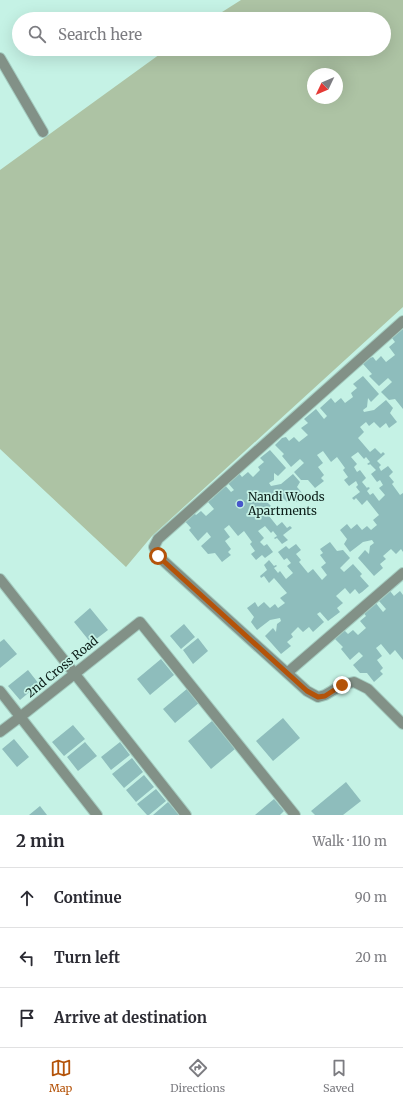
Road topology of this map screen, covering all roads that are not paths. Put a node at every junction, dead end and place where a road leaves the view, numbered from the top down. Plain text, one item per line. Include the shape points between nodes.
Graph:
1 (0, 58) edge
2 (43, 132) dead end
3 (403, 321) edge
4 (403, 573) edge
5 (0, 579) edge
6 (75, 673) junction
7 (287, 673) junction
8 (0, 691) edge
9 (20, 717) junction
10 (403, 724) edge
11 (0, 732) edge
12 (97, 815) edge
13 (186, 815) edge
14 (295, 815) edge

1 - 2 street
3 - 7 street via 158,539 154,547 158,556
4 - 7 street
5 - 6 street
6 - 9 street, 2nd Cross Road
6 - 13 street
6 - 14 street, 2nd Cross Road via 140,622
7 - 10 street via 318,697 354,682 368,689
8 - 9 street
9 - 11 street, 2nd Cross Road
9 - 12 street

